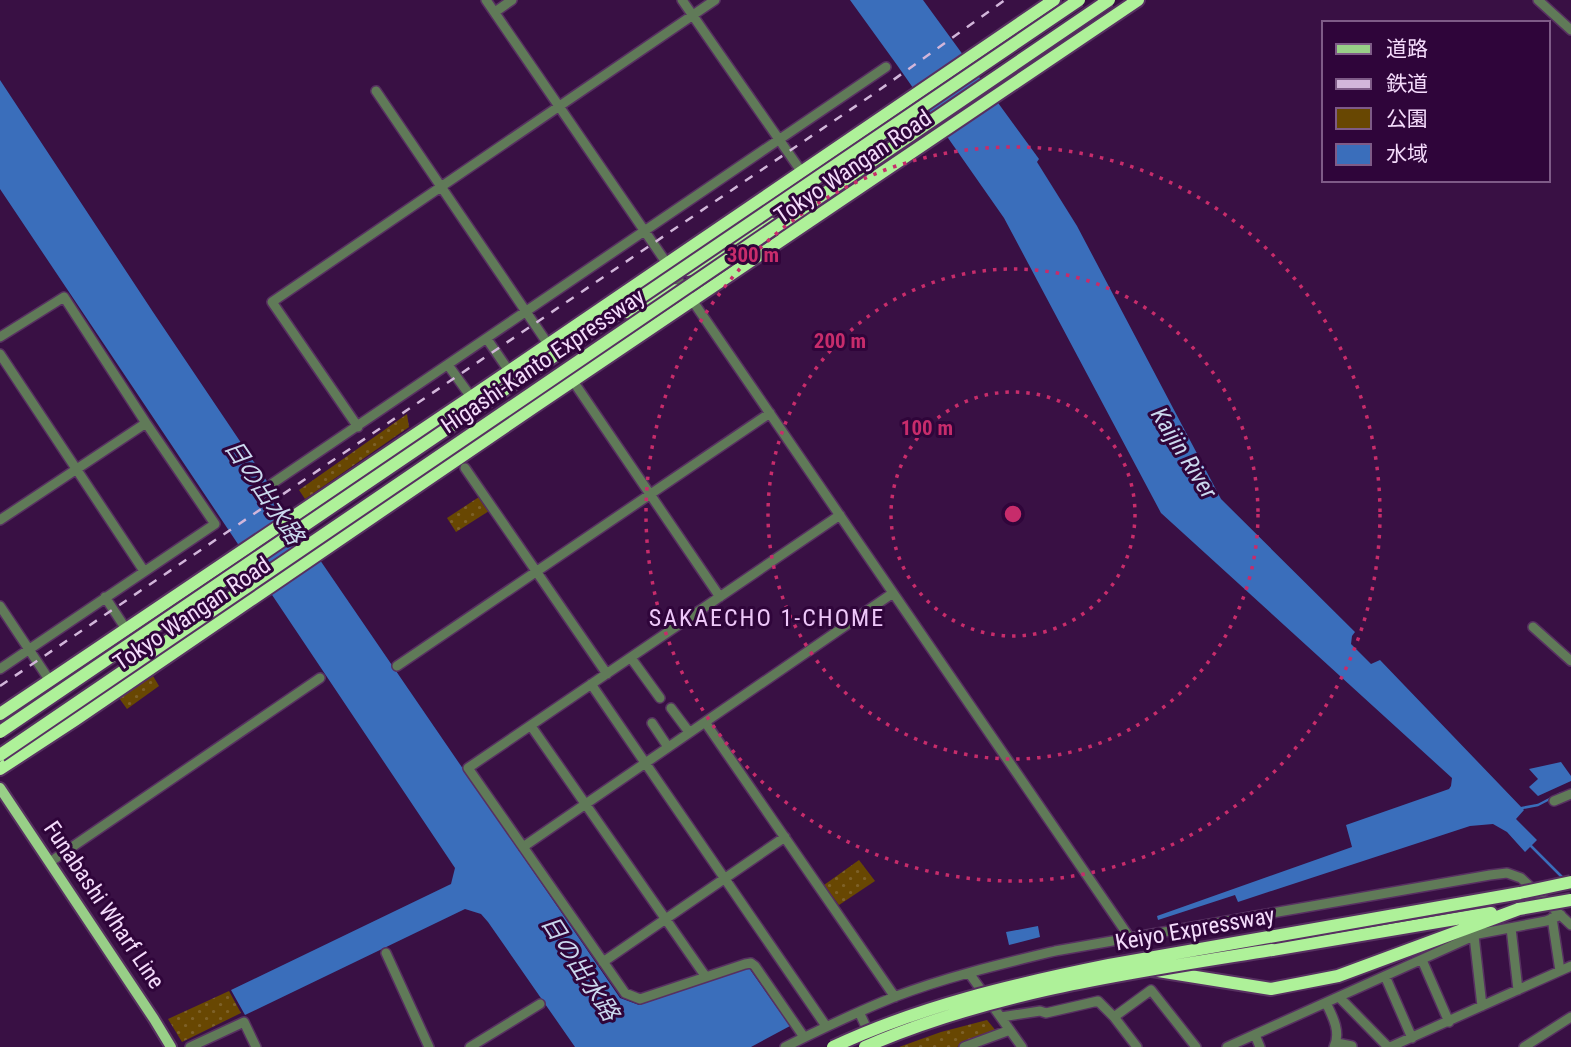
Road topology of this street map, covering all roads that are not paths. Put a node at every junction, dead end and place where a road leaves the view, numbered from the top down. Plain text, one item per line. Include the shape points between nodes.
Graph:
1 (486, 0) edge
2 (512, 0) edge
3 (682, 0) edge
4 (715, 0) edge
5 (1079, 0) edge
6 (1109, 0) edge
7 (1138, 0) edge
8 (1150, 0) edge
9 (1538, 0) edge
10 (1049, 1) edge
11 (495, 12) junction
12 (693, 16) junction
13 (1571, 30) edge
14 (886, 67) dead end
15 (1008, 87) junction
16 (376, 92) dead end
17 (560, 106) junction
18 (779, 141) junction
19 (801, 171) junction
20 (441, 187) junction
21 (819, 216) junction
22 (646, 232) junction
23 (667, 263) junction
24 (694, 300) junction
25 (526, 313) junction
26 (563, 334) junction
27 (0, 337) edge
28 (487, 339) junction
29 (548, 344) junction
30 (0, 354) edge
31 (449, 365) junction
32 (509, 371) junction
33 (573, 381) junction
34 (471, 397) junction
35 (770, 413) junction
36 (146, 424) junction
37 (358, 427) junction
38 (465, 468) dead end
39 (77, 469) junction
40 (273, 483) dead end
41 (650, 494) junction
42 (840, 515) junction
43 (0, 520) edge
44 (144, 571) junction
45 (535, 572) junction
46 (893, 593) junction
47 (105, 597) junction
48 (720, 597) junction
49 (0, 606) edge
50 (1533, 627) dead end
51 (126, 629) junction
52 (29, 649) junction
53 (631, 657) junction
54 (1571, 661) edge
55 (397, 666) dead end
56 (0, 668) edge
57 (607, 674) junction
58 (320, 678) dead end
59 (50, 681) junction
60 (591, 684) junction
61 (660, 698) dead end
62 (671, 709) dead end
63 (0, 714) edge
64 (705, 722) junction
65 (652, 723) dead end
66 (530, 726) junction
67 (0, 732) edge
68 (689, 732) junction
69 (668, 747) junction
70 (0, 755) edge
71 (645, 762) junction
72 (0, 769) edge
73 (0, 788) edge
74 (1571, 794) edge
75 (1554, 801) dead end
76 (585, 804) junction
77 (785, 837) junction
78 (523, 847) junction
79 (50, 862) junction
80 (726, 878) junction
81 (1571, 882) edge
82 (1571, 900) edge
83 (1519, 909) junction
84 (1557, 917) junction
85 (665, 919) junction
86 (1571, 925) edge
87 (1511, 928) junction
88 (1474, 936) junction
89 (1130, 938) junction
90 (386, 953) dead end
91 (1422, 960) junction
92 (603, 962) junction
93 (1571, 966) edge
94 (1151, 970) junction
95 (1560, 971) junction
96 (969, 973) junction
97 (1385, 976) junction
98 (706, 977) junction
99 (1518, 990) junction
100 (895, 997) junction
101 (1339, 997) junction
102 (1326, 1003) junction
103 (540, 1004) dead end
104 (1482, 1006) junction
105 (859, 1012) junction
106 (1001, 1017) junction
107 (1114, 1017) junction
108 (1570, 1019) edge
109 (1449, 1022) junction
110 (826, 1026) junction
111 (1010, 1030) junction
112 (1255, 1035) junction
113 (804, 1037) junction
114 (1412, 1038) junction
115 (1336, 1045) edge
116 (167, 1046) edge
117 (1352, 1046) edge
118 (190, 1047) edge
119 (256, 1047) edge
120 (429, 1047) edge
121 (470, 1047) edge
122 (785, 1047) edge
123 (833, 1047) edge
124 (865, 1047) edge
125 (875, 1047) edge
126 (964, 1047) edge
127 (1022, 1047) edge
128 (1137, 1047) edge
129 (1196, 1047) edge
130 (1227, 1047) edge
131 (1260, 1047) edge
132 (1389, 1047) edge
133 (1524, 1047) edge

1 - 11 street
2 - 11 street
3 - 12 street
4 - 12 street
5 - 67 highway, Higashi-Kanto Expressway, bridge
6 - 70 highway, Higashi-Kanto Expressway, bridge
7 - 15 highway, Tokyo Wangan Road
8 - 15 highway via 1023,83
9 - 13 street
10 - 19 highway, Tokyo Wangan Road
11 - 17 street
12 - 17 street
12 - 18 street
14 - 18 street
15 - 21 highway, Tokyo Wangan Road
16 - 20 street
17 - 20 street
17 - 22 street
18 - 19 street
18 - 22 street
19 - 23 highway, Tokyo Wangan Road
20 - 25 street
20 - 37 street via 272,302
21 - 23 highway via 804,217 779,229 764,222 695,268
21 - 24 highway, Tokyo Wangan Road
22 - 23 street
22 - 25 street
23 - 24 street
23 - 26 highway, Tokyo Wangan Road
24 - 26 highway via 672,289 635,313 613,308
24 - 33 highway, Tokyo Wangan Road
24 - 35 street
25 - 28 street
25 - 29 street
26 - 29 highway, Tokyo Wangan Road
27 - 36 street via 64,298
28 - 31 street
28 - 32 street
29 - 32 highway, Tokyo Wangan Road
30 - 39 street
31 - 34 street
31 - 37 street
32 - 34 highway, Tokyo Wangan Road
33 - 41 street
33 - 72 highway, Tokyo Wangan Road
34 - 51 highway, Tokyo Wangan Road
35 - 41 street
35 - 42 street
36 - 39 street
36 - 44 street via 215,524
37 - 40 street
38 - 45 street
39 - 43 street
39 - 44 street
41 - 45 street
41 - 48 street
42 - 46 street
42 - 48 street
44 - 47 street
45 - 55 street
45 - 57 street
46 - 64 street
46 - 89 street
47 - 51 street
47 - 52 street
48 - 53 street
49 - 52 street
50 - 54 street
51 - 59 highway, Tokyo Wangan Road
52 - 56 street
52 - 59 street
53 - 57 street
53 - 61 street
57 - 60 street
58 - 79 street
59 - 63 highway, Tokyo Wangan Road
60 - 66 street
60 - 71 street
62 - 68 street
64 - 68 street
64 - 77 street
65 - 69 street
66 - 76 street
66 - 78 street via 468,768
68 - 69 street
69 - 71 street
71 - 76 street
71 - 80 street
73 - 79 main road, Funabashi Wharf Line
74 - 75 street
76 - 78 street
76 - 85 street
77 - 80 street
77 - 100 street
78 - 92 street
79 - 116 main road, Funabashi Wharf Line
80 - 85 street
80 - 110 street
81 - 123 highway, Keiyo Expressway, bridge via 1042,979 979,994
82 - 83 highway, Keiyo Expressway, bridge
83 - 94 highway, Keiyo Expressway, bridge
83 - 94 highway via 1338,976 1271,989
84 - 86 street
84 - 87 street
84 - 89 street via 1521,878 1507,873
84 - 95 street
85 - 92 street
85 - 98 street
87 - 88 street
87 - 99 street
88 - 91 street
88 - 104 street
89 - 96 street
90 - 120 street
91 - 97 street
91 - 109 street
92 - 98 street via 625,993 639,999
93 - 95 street
94 - 124 highway, Keiyo Expressway, bridge via 983,1006
95 - 99 street
96 - 100 street
96 - 106 street
97 - 101 street
97 - 114 street
98 - 113 street via 751,963
99 - 104 street
100 - 105 street
101 - 102 street
101 - 132 street
102 - 112 street
102 - 115 street via 1336,1023
103 - 121 street
104 - 109 street
105 - 110 street
105 - 125 street
106 - 107 street via 1098,1001
106 - 111 street
107 - 128 street
107 - 129 street via 1151,990
108 - 133 street
109 - 114 street
110 - 113 street
111 - 126 street
111 - 127 street
112 - 130 street
112 - 131 street
113 - 122 street
114 - 132 street
115 - 117 street
118 - 119 street via 244,1022

